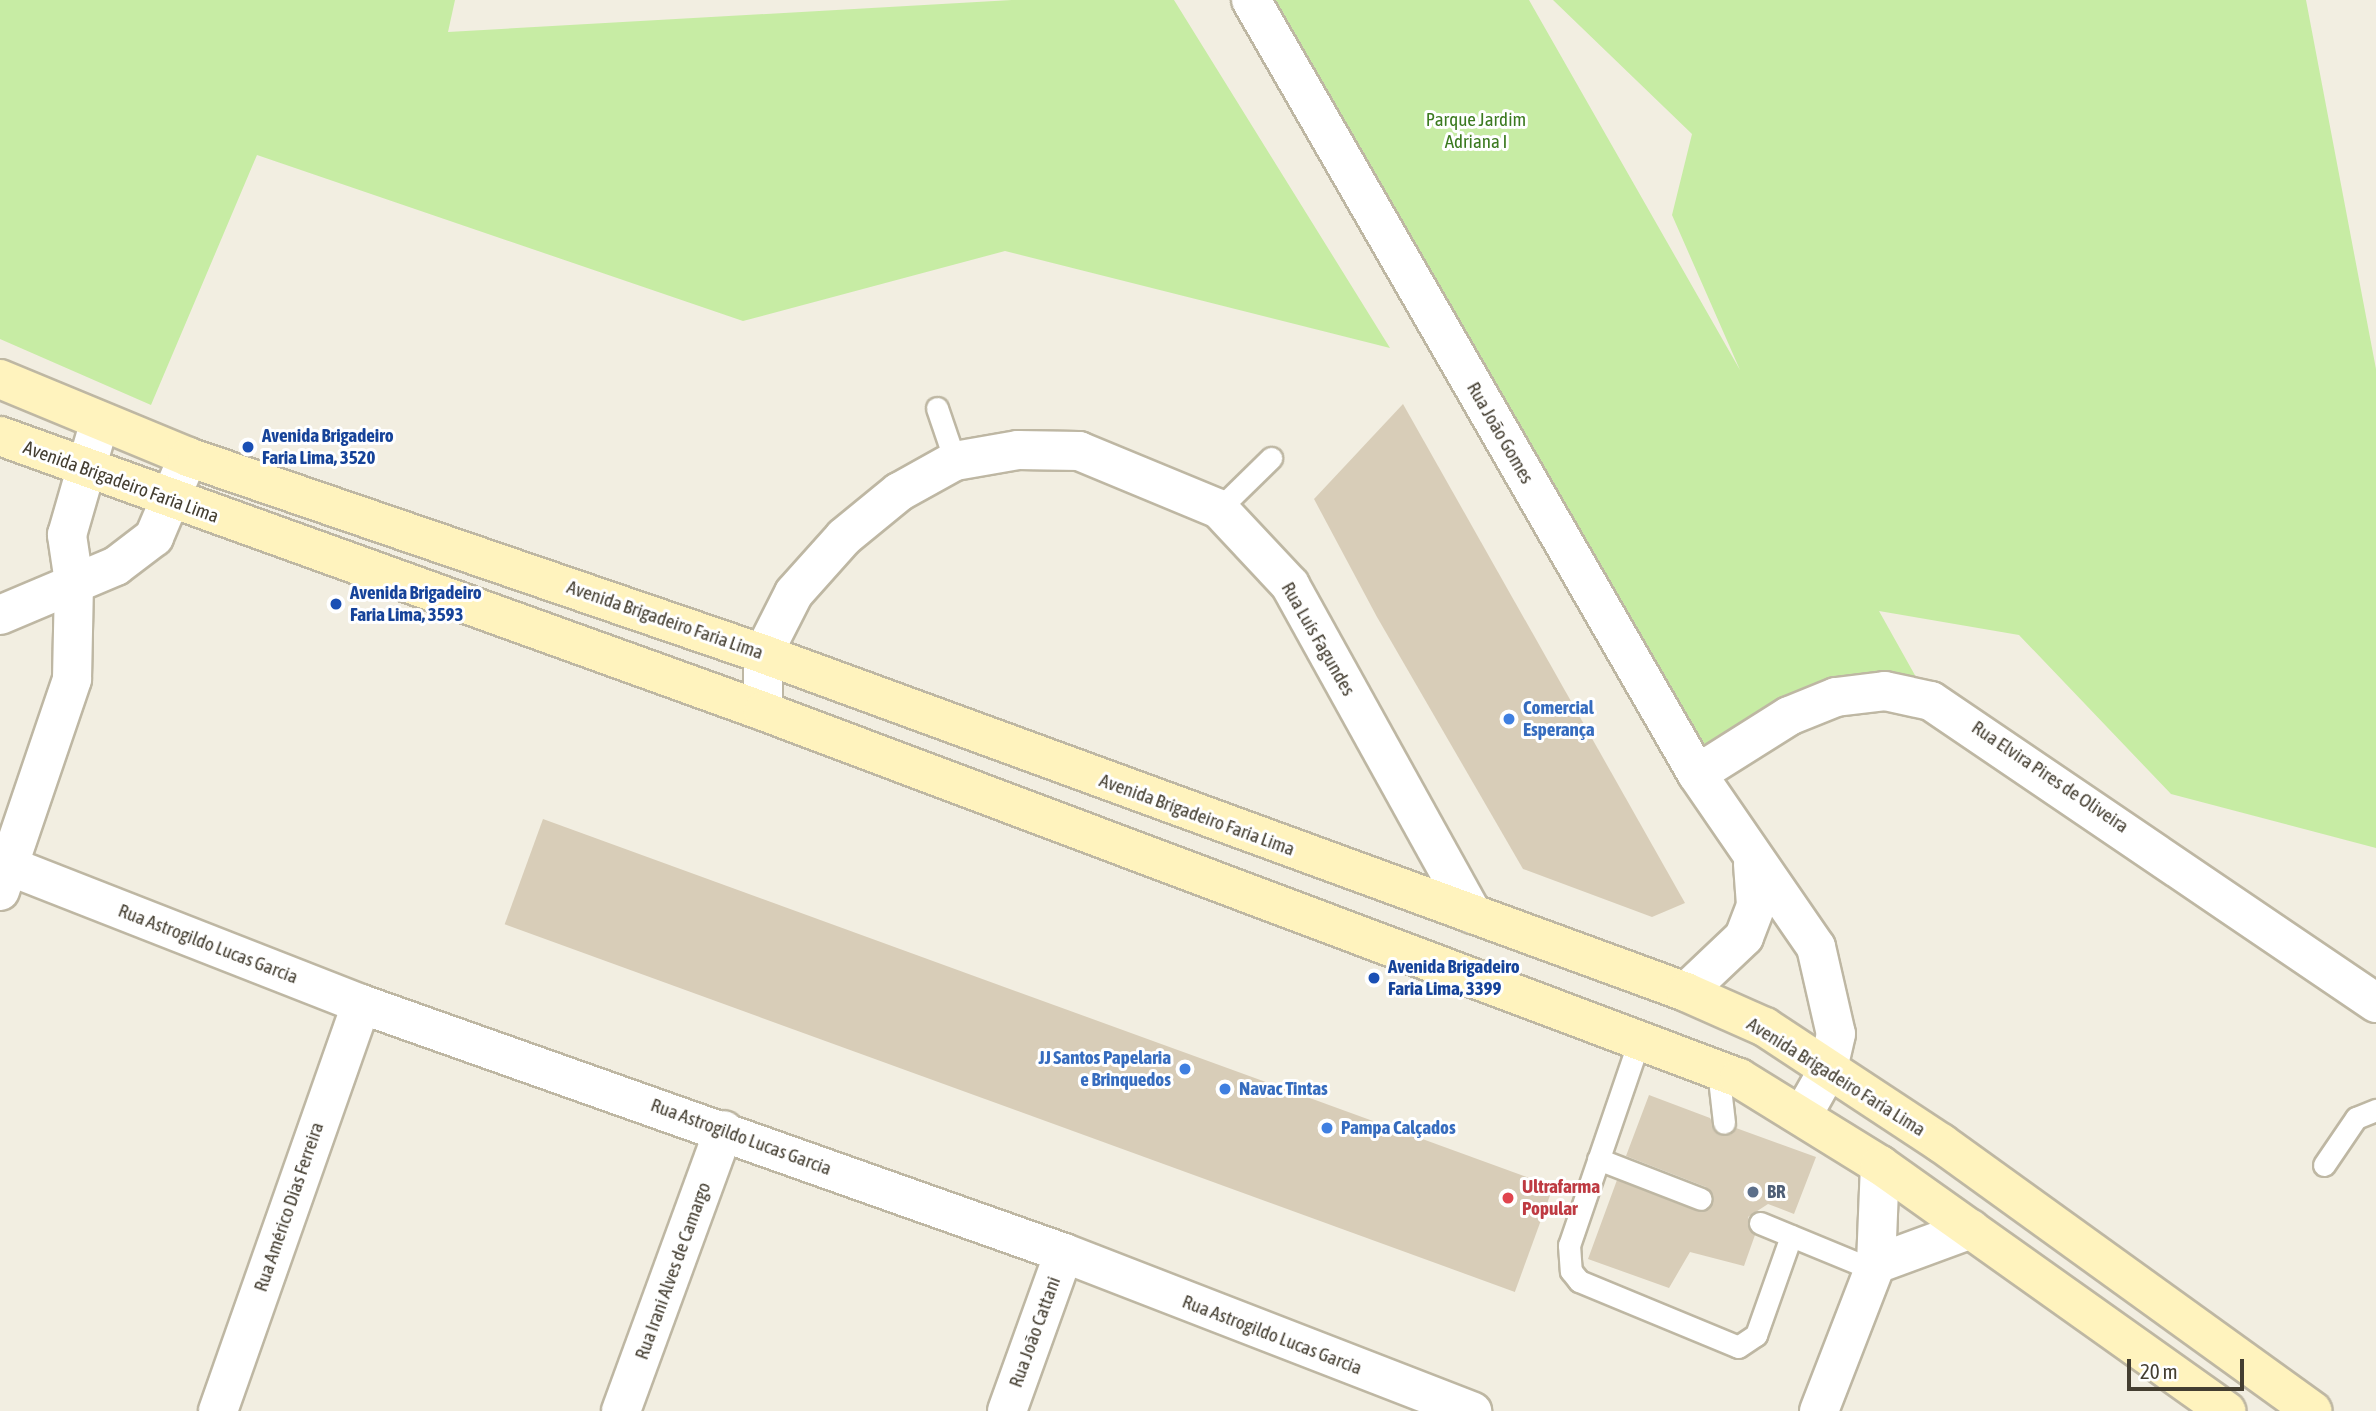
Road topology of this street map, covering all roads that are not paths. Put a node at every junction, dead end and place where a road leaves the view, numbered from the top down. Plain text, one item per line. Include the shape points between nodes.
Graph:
1 (1251, 0) edge
2 (0, 379) edge
3 (937, 408) dead end
4 (99, 424) junction
5 (0, 436) edge
6 (188, 457) junction
7 (1271, 458) dead end
8 (956, 461) junction
9 (83, 471) junction
10 (170, 501) junction
11 (1219, 509) junction
12 (74, 582) junction
13 (0, 615) edge
14 (763, 654) junction
15 (763, 711) junction
16 (1697, 774) junction
17 (1753, 863) junction
18 (4, 878) edge
19 (1472, 914) junction
20 (1686, 992) junction
21 (360, 1003) junction
22 (2376, 1003) edge
23 (1639, 1041) junction
24 (1718, 1070) junction
25 (1828, 1070) junction
26 (2376, 1110) edge
27 (1802, 1116) junction
28 (1724, 1123) dead end
29 (724, 1130) junction
30 (1598, 1159) junction
31 (1880, 1165) junction
32 (2324, 1165) dead end
33 (1701, 1199) dead end
34 (1760, 1223) dead end
35 (1971, 1228) junction
36 (1791, 1236) junction
37 (1064, 1253) junction
38 (1875, 1267) junction
39 (1411, 1401) edge
40 (218, 1411) edge
41 (621, 1411) edge
42 (1007, 1411) edge
43 (1472, 1411) edge
44 (1819, 1411) edge
45 (2226, 1411) edge
46 (2312, 1411) edge

1 - 16 street, Rua João Gomes
2 - 4 main road, Avenida Brigadeiro Faria Lima
3 - 8 lane
4 - 6 main road, Avenida Brigadeiro Faria Lima
4 - 9 street
5 - 9 main road, Avenida Brigadeiro Faria Lima
6 - 10 street
6 - 14 main road, Avenida Brigadeiro Faria Lima
7 - 11 lane
8 - 11 street, Rua Luís Fagundes via 1018,450 1079,451
8 - 14 street, Rua Luís Fagundes via 899,492 844,537 794,593
9 - 10 main road, Avenida Brigadeiro Faria Lima
9 - 12 street via 66,535
10 - 12 street via 154,537 116,566
10 - 15 main road, Avenida Brigadeiro Faria Lima
11 - 19 street, Rua Luís Fagundes via 1290,585
12 - 13 street
12 - 18 street via 72,679
14 - 15 street, Rua Luís Fagundes
14 - 19 main road, Avenida Brigadeiro Faria Lima
15 - 23 main road, Avenida Brigadeiro Faria Lima
16 - 17 street, Rua João Gomes
16 - 22 street, Rua Elvira Pires de Oliveira via 1789,716 1836,697 1885,691 1931,701
17 - 20 street, Rua João Gomes via 1756,905 1744,937
17 - 25 street, Rua João Gomes via 1791,905 1816,947 1836,1034
18 - 21 street, Rua Astrogildo Lucas Garcia
19 - 20 main road, Avenida Brigadeiro Faria Lima
20 - 25 main road, Avenida Brigadeiro Faria Lima via 1765,1027
21 - 29 street, Rua Astrogildo Lucas Garcia
21 - 40 street, Rua Américo Dias Ferreira
23 - 24 main road, Avenida Brigadeiro Faria Lima
23 - 30 lane
24 - 27 main road, Avenida Brigadeiro Faria Lima
24 - 28 lane
25 - 27 street, Rua João Gomes
25 - 46 main road, Avenida Brigadeiro Faria Lima
26 - 32 lane via 2356,1118
27 - 31 main road, Avenida Brigadeiro Faria Lima
29 - 37 street, Rua Astrogildo Lucas Garcia
29 - 41 street, Rua Irani Alves de Camargo
30 - 33 lane
30 - 36 lane via 1569,1245 1571,1271 1579,1281 1703,1336 1738,1347 1756,1335
31 - 35 main road, Avenida Brigadeiro Faria Lima
31 - 38 street
34 - 36 lane
35 - 38 street
35 - 45 main road, Avenida Brigadeiro Faria Lima
36 - 38 lane
37 - 39 street, Rua Astrogildo Lucas Garcia
37 - 42 street, Rua João Cattani
38 - 44 street
39 - 43 street, Rua Astrogildo Lucas Garcia

